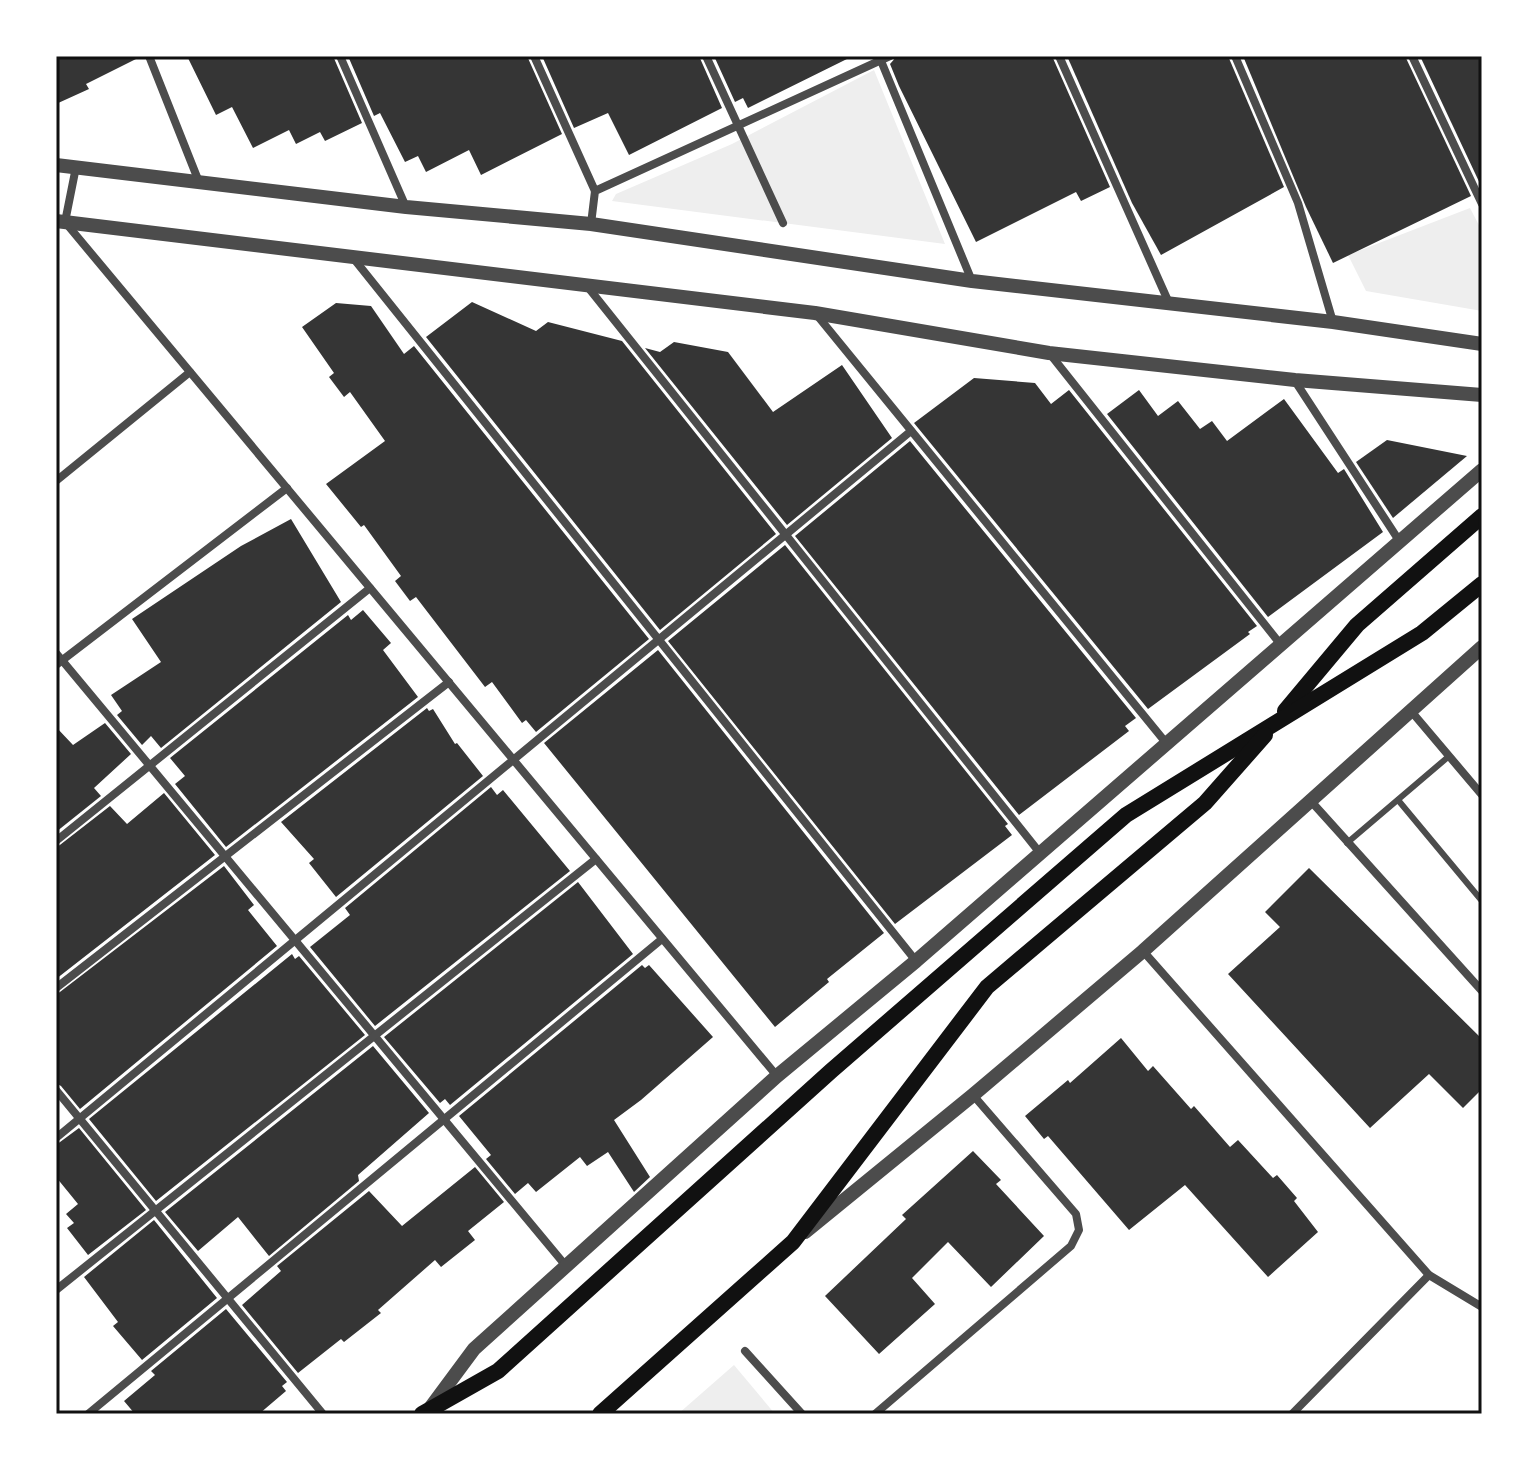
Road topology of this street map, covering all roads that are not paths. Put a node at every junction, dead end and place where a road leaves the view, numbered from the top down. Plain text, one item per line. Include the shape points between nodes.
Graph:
1 (149, 56) edge
2 (340, 56) edge
3 (534, 56) edge
4 (706, 56) edge
5 (1059, 56) edge
6 (1235, 56) edge
7 (1412, 56) edge
8 (883, 57) edge
9 (738, 125) junction
10 (56, 165) edge
11 (76, 167) junction
12 (199, 183) junction
13 (595, 191) junction
14 (1482, 204) edge
15 (406, 207) junction
16 (61, 221) edge
17 (783, 223) dead end
18 (591, 224) junction
19 (352, 256) junction
20 (972, 281) junction
21 (586, 285) junction
22 (1169, 303) junction
23 (815, 313) junction
24 (1333, 322) junction
25 (1482, 344) edge
26 (1049, 353) junction
27 (190, 372) junction
28 (1295, 380) junction
29 (1482, 395) edge
30 (911, 431) junction
31 (1482, 470) edge
32 (56, 481) edge
33 (287, 488) junction
34 (1482, 516) edge
35 (786, 534) junction
36 (1400, 542) junction
37 (1482, 584) edge
38 (370, 588) junction
39 (658, 640) junction
40 (1281, 645) junction
41 (1482, 647) edge
42 (58, 659) edge
43 (449, 682) junction
44 (1411, 711) junction
45 (1167, 744) junction
46 (1448, 757) junction
47 (513, 760) junction
48 (150, 765) junction
49 (1482, 795) edge
50 (1309, 799) junction
51 (1398, 800) junction
52 (56, 841) edge
53 (1346, 843) junction
54 (1040, 853) junction
55 (226, 856) junction
56 (596, 859) junction
57 (1482, 901) edge
58 (662, 939) junction
59 (295, 940) junction
60 (1143, 951) junction
61 (916, 961) junction
62 (56, 988) edge
63 (1482, 991) edge
64 (374, 1035) junction
65 (777, 1076) junction
66 (56, 1090) edge
67 (973, 1095) junction
68 (79, 1119) junction
69 (444, 1119) junction
70 (56, 1138) edge
71 (155, 1211) junction
72 (793, 1242) junction
73 (566, 1266) junction
74 (1429, 1275) junction
75 (56, 1290) edge
76 (228, 1298) junction
77 (1482, 1307) edge
78 (745, 1351) dead end
79 (426, 1411) edge
80 (88, 1414) edge
81 (323, 1414) edge
82 (600, 1414) edge
83 (802, 1414) edge
84 (875, 1414) edge
85 (1292, 1414) edge

1 - 12 street
2 - 15 street
3 - 13 street
4 - 9 street
5 - 22 street
6 - 24 street via 1298,203
7 - 14 street
8 - 9 street
8 - 20 street
9 - 13 street
9 - 17 street
10 - 11 street
11 - 12 street
11 - 16 street
12 - 15 street
13 - 18 street
15 - 18 street
16 - 19 street
16 - 27 street
18 - 20 street
19 - 21 street
19 - 39 street
20 - 22 street
21 - 23 street
21 - 35 street
22 - 24 street
23 - 26 street
23 - 30 street
24 - 25 street
26 - 28 street
26 - 40 street
27 - 32 street
27 - 33 street
28 - 29 street
28 - 36 street
30 - 35 street
30 - 45 street
31 - 36 street
33 - 38 street
33 - 42 street
34 - 72 main road via 1357,625 1205,803 987,987
35 - 39 street
35 - 54 street
36 - 40 street
37 - 79 main road via 1422,633 1126,815 498,1371
38 - 43 street
38 - 48 street
39 - 47 street
39 - 61 street
40 - 45 street
41 - 44 street
42 - 48 street
43 - 47 street
43 - 55 street
44 - 46 street
44 - 50 street
45 - 54 street
46 - 49 street
46 - 51 lane
47 - 56 street
47 - 59 street
48 - 52 street
48 - 55 street
50 - 53 street
50 - 60 street
51 - 53 lane
51 - 57 lane
53 - 63 street
54 - 61 street
55 - 59 street
55 - 62 street
56 - 58 street
56 - 64 street
58 - 65 street
58 - 69 street
59 - 64 street
59 - 68 street
60 - 67 street
60 - 74 street
61 - 65 street
64 - 69 street
64 - 71 street
65 - 73 street
66 - 68 street
67 - 72 street
67 - 84 street via 1076,1214 1079,1230 1071,1246
68 - 70 street
68 - 71 street
69 - 73 street
69 - 76 street
71 - 75 street
71 - 76 street
72 - 82 main road
73 - 79 street via 474,1349
74 - 77 street
74 - 85 street
76 - 80 street
76 - 81 street
78 - 83 street

